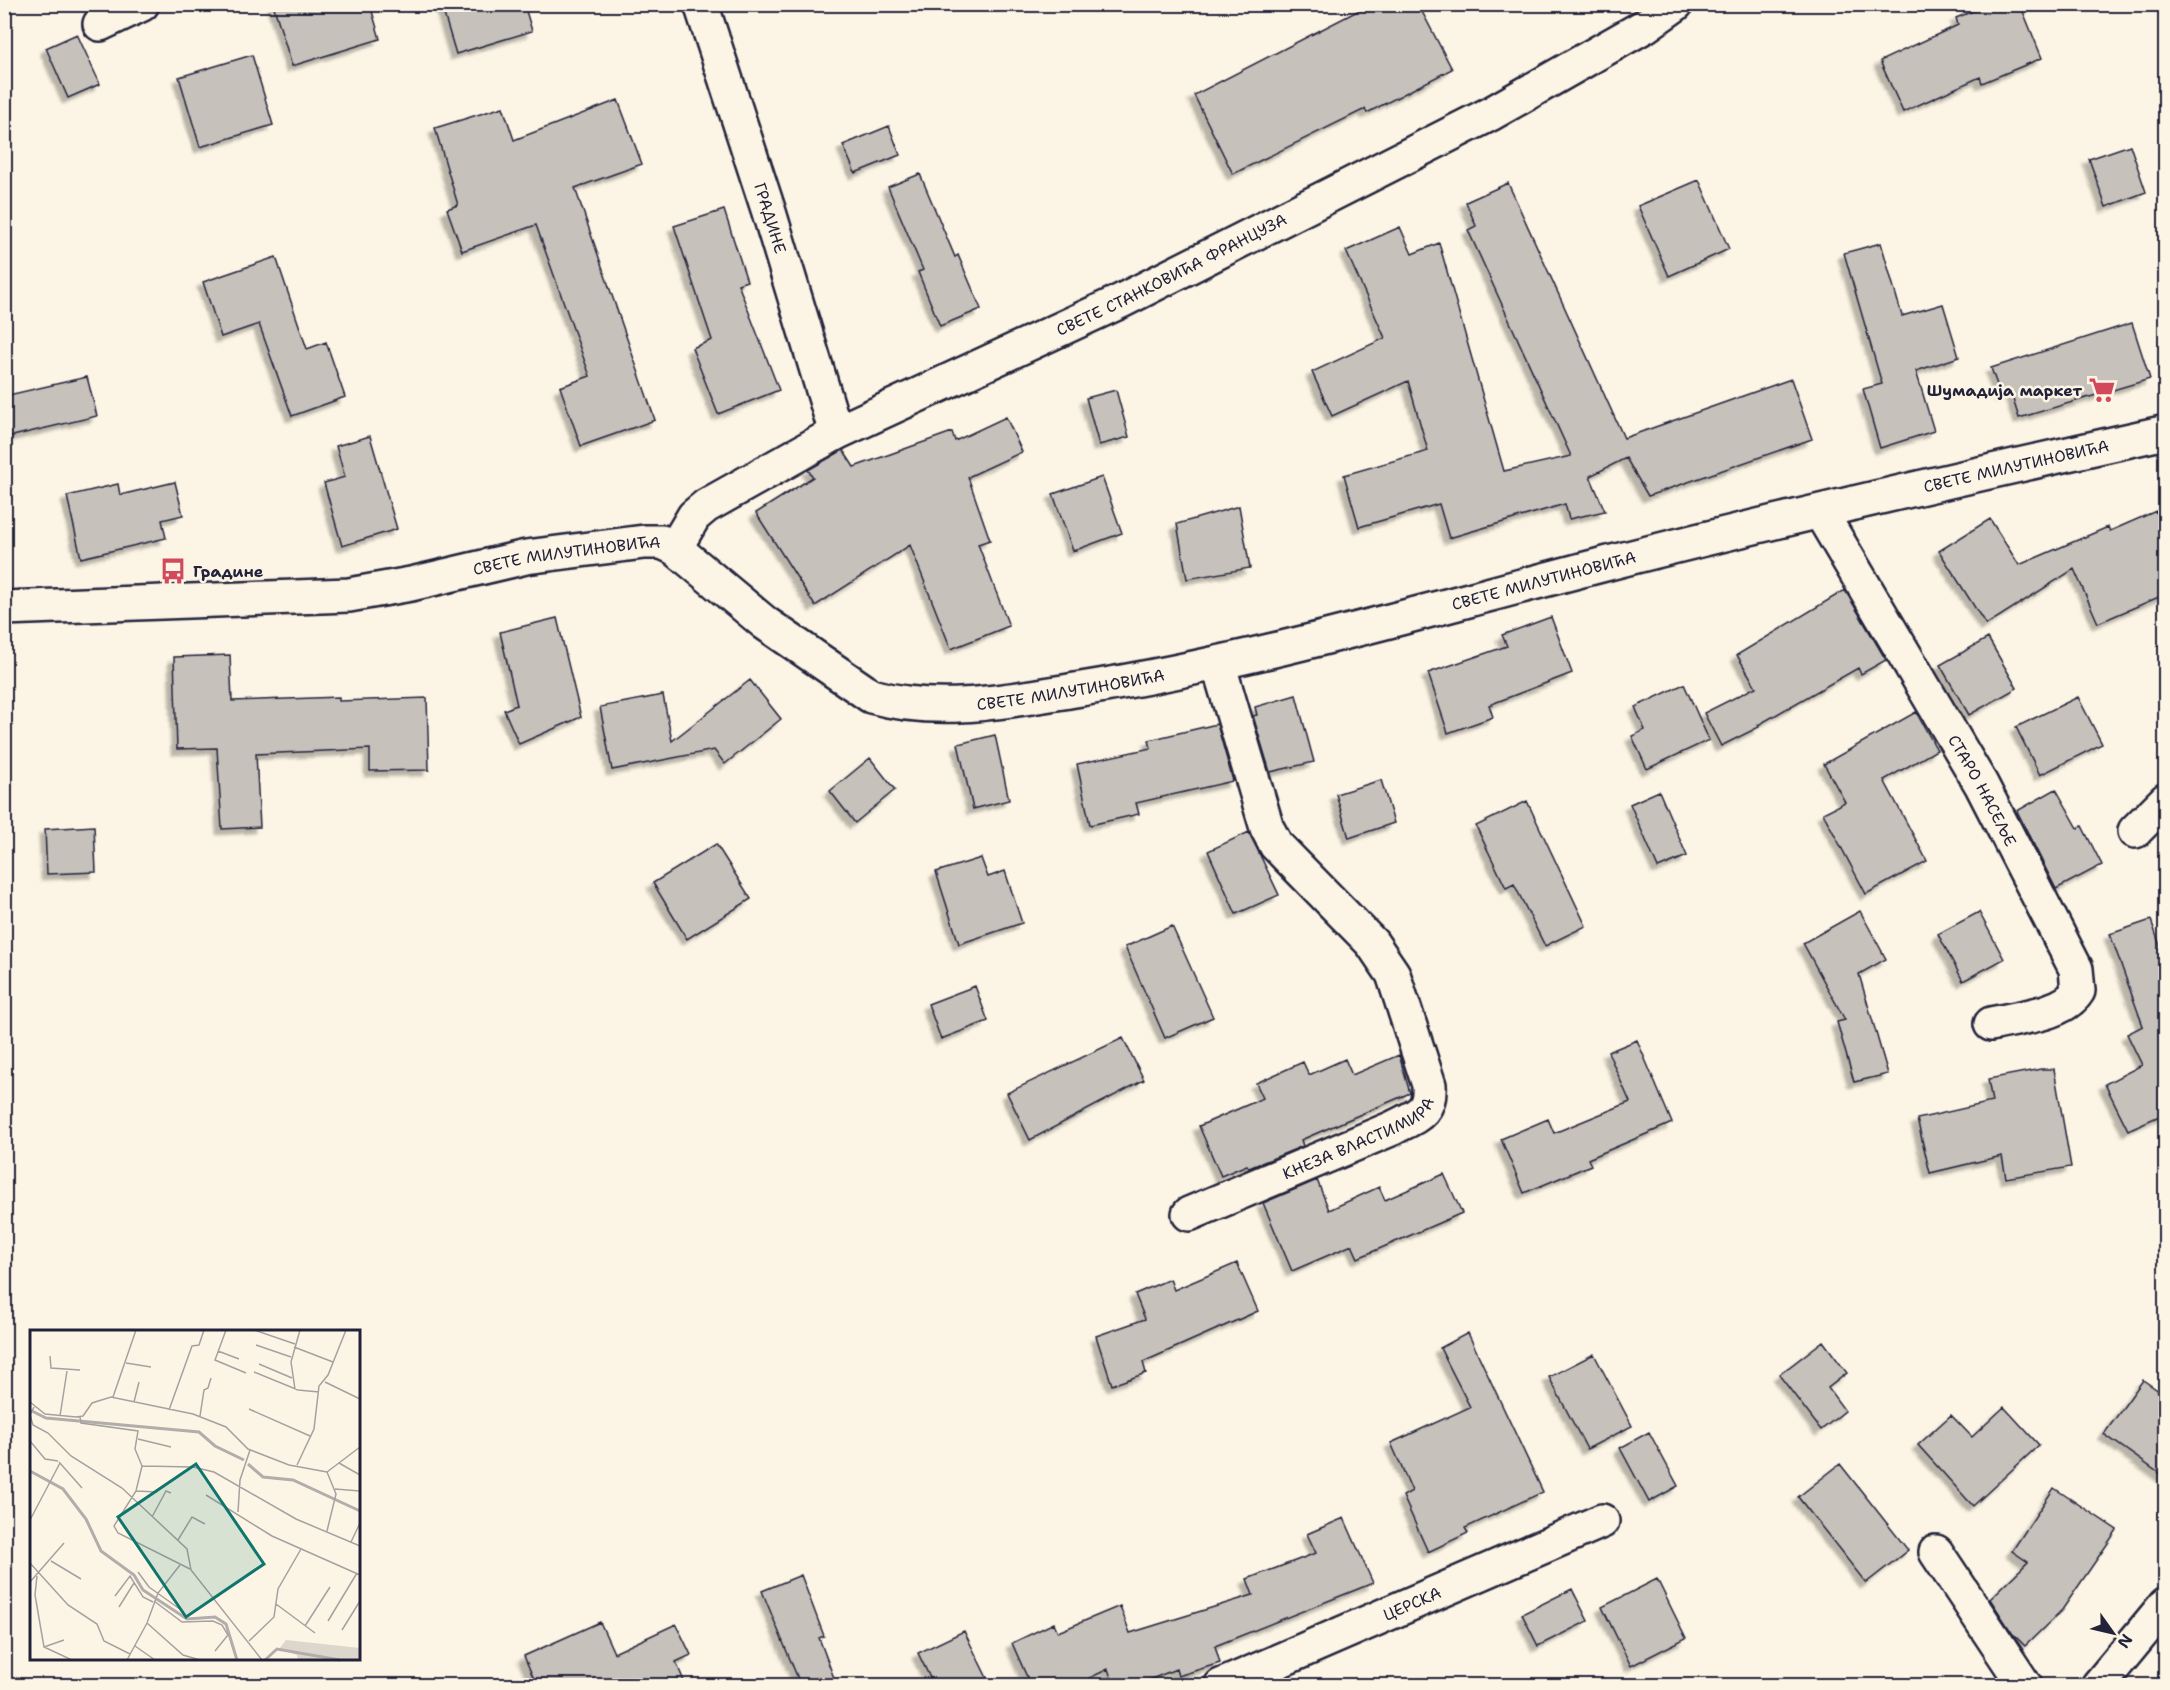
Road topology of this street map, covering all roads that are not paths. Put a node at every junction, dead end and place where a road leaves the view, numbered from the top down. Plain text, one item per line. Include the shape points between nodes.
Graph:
1 (142, 4) edge
2 (700, 4) edge
3 (1676, 4) edge
4 (100, 24) dead end
5 (2166, 432) edge
6 (836, 433) junction
7 (1821, 513) junction
8 (675, 548) junction
9 (4, 608) edge
10 (1218, 663) junction
11 (2166, 800) edge
12 (2135, 831) dead end
13 (1991, 1024) dead end
14 (1189, 1214) dead end
15 (1602, 1521) dead end
16 (1936, 1552) dead end
17 (2166, 1605) edge
18 (1221, 1686) edge
19 (2025, 1686) edge
20 (2098, 1686) edge

1 - 4 street
2 - 6 street, ГРАДИНЕ
3 - 6 street, СВЕТЕ СТАНКОВИЋА ФРАНЦУЗА via 1645,26 1460,129 1121,301
5 - 7 street, СВЕТЕ МИЛУТИНОВИЋА
6 - 8 street, СВЕТЕ СТАНКОВИЋА ФРАНЦУЗА via 706,506 694,516
7 - 10 street, СВЕТЕ МИЛУТИНОВИЋА
7 - 13 street, СТАРО НАСЕЉЕ via 1981,784 2076,969 2078,991 2068,1003
8 - 9 street, СВЕТЕ МИЛУТИНОВИЋА via 662,542 644,542 526,557 349,595
8 - 10 street, СВЕТЕ МИЛУТИНОВИЋА via 765,622 849,683 892,702 939,707 1006,701
10 - 14 street, КНЕЗА ВЛАСТИМИРА via 1268,828 1285,855 1384,958 1393,974 1431,1100 1422,1113 1393,1128
11 - 12 street
15 - 18 street, ЦЕРСКА
16 - 19 street
17 - 20 street

